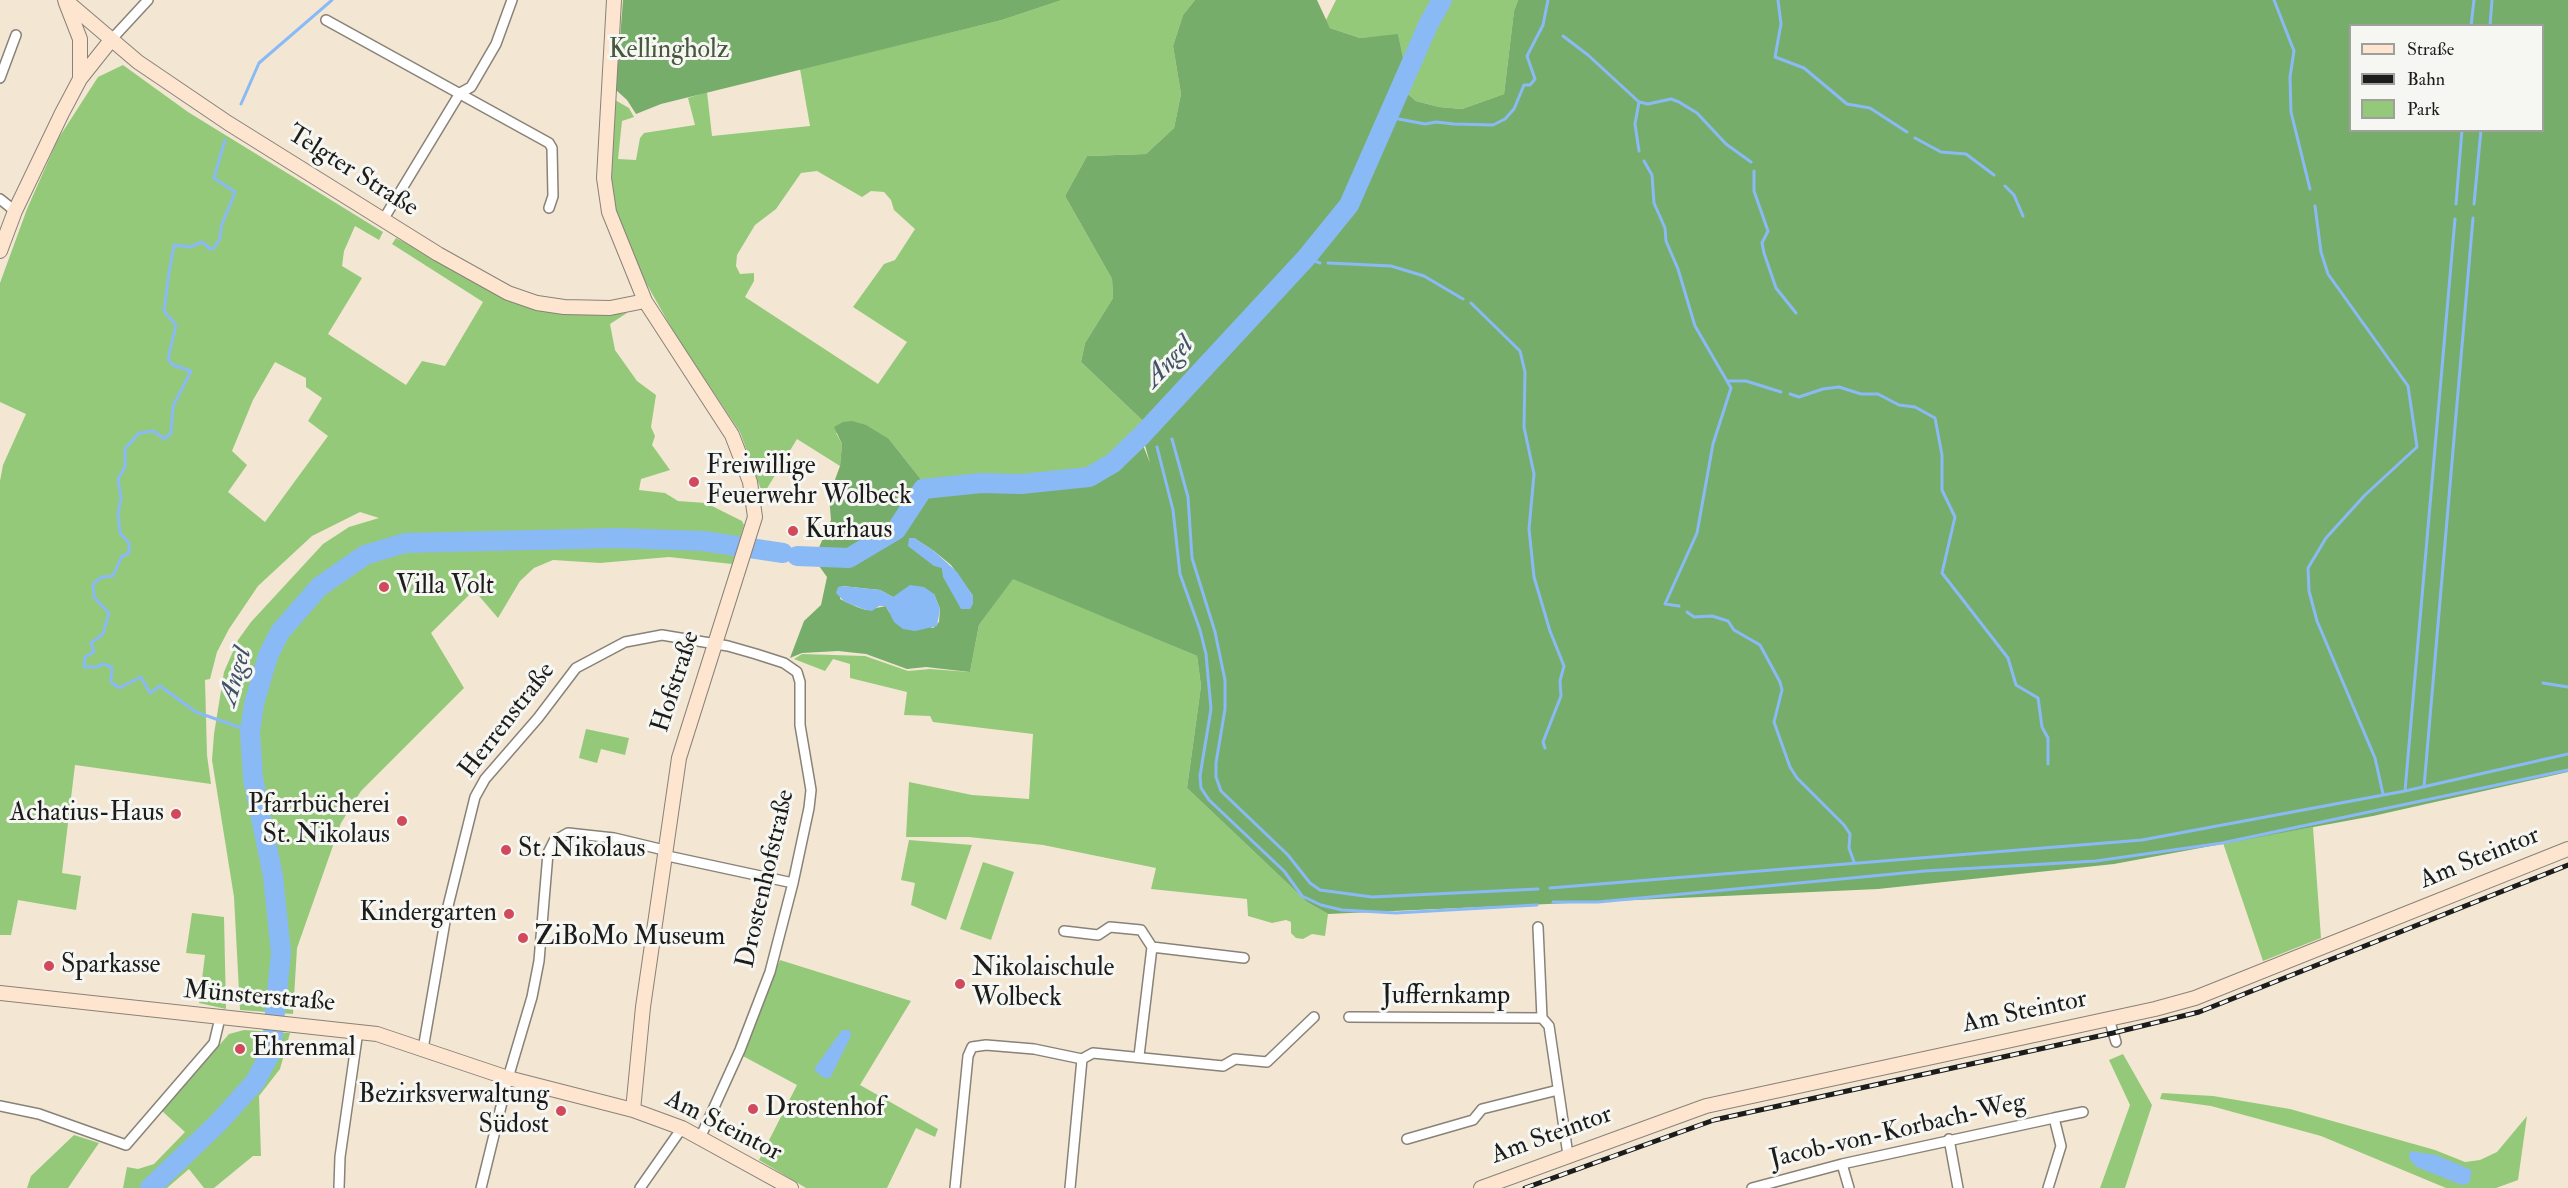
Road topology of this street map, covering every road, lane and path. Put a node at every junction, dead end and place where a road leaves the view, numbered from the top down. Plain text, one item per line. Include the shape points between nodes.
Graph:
1 (64, 0) edge
2 (148, 0) edge
3 (512, 0) edge
4 (614, 0) edge
5 (326, 20) dead end
6 (16, 35) dead end
7 (111, 40) junction
8 (0, 78) edge
9 (80, 79) junction
10 (460, 93) junction
11 (0, 199) edge
12 (549, 208) dead end
13 (15, 211) junction
14 (383, 220) junction
15 (0, 251) edge
16 (645, 301) junction
17 (714, 643) junction
18 (2568, 849) edge
19 (664, 852) junction
20 (793, 883) junction
21 (1538, 927) dead end
22 (1064, 931) dead end
23 (1152, 947) junction
24 (1244, 958) dead end
25 (0, 993) edge
26 (1314, 1017) dead end
27 (1349, 1017) dead end
28 (220, 1018) junction
29 (1542, 1018) junction
30 (2109, 1019) junction
31 (358, 1031) junction
32 (2116, 1042) dead end
33 (423, 1049) junction
34 (1139, 1056) junction
35 (1082, 1059) junction
36 (508, 1078) junction
37 (1558, 1090) junction
38 (0, 1106) edge
39 (633, 1110) junction
40 (2083, 1112) dead end
41 (2054, 1118) junction
42 (682, 1128) junction
43 (701, 1136) junction
44 (1407, 1139) dead end
45 (1949, 1139) junction
46 (1568, 1155) junction
47 (1842, 1164) junction
48 (339, 1188) edge
49 (481, 1188) edge
50 (640, 1188) edge
51 (791, 1188) edge
52 (955, 1188) edge
53 (1070, 1188) edge
54 (1481, 1188) edge
55 (1752, 1188) edge
56 (1849, 1188) edge
57 (1958, 1188) edge
58 (2048, 1188) edge

1 - 7 street, Telgter Straße
1 - 9 street via 80,39
2 - 7 street
3 - 10 street via 496,44 471,87
4 - 16 street, Hofstraße via 605,193
5 - 10 street
6 - 8 street
7 - 9 street
7 - 14 street, Telgter Straße via 172,86
9 - 13 street
10 - 12 street via 549,143 553,196
10 - 14 street
11 - 13 street
13 - 15 street
14 - 16 street, Telgter Straße via 524,300 592,308
16 - 17 street, Hofstraße via 732,435 752,493 755,517 751,534
17 - 19 street, Hofstraße via 679,758
17 - 20 street, Drostenhofstraße via 784,663 797,672 800,725 811,790
17 - 33 street, Herrenstraße via 643,636 576,668 485,779 475,797 458,860
18 - 30 street, Am Steintor via 2230,985
19 - 20 street
19 - 36 street via 614,838 568,833 554,841 548,853 539,961
19 - 39 street, Hofstraße
20 - 43 street, Drostenhofstraße via 770,972
21 - 29 street, Juffernkamp
22 - 23 street via 1098,934 1110,927 1141,930
23 - 24 street
23 - 34 street
25 - 28 street, Münsterstraße
26 - 34 street via 1267,1062 1235,1059 1223,1066
27 - 29 street, Juffernkamp
28 - 31 street, Münsterstraße
28 - 38 street via 214,1043 126,1145 39,1114
29 - 37 street, Juffernkamp via 1549,1026
30 - 32 street
30 - 46 street, Am Steintor via 1706,1106
31 - 33 street, Münsterstraße
31 - 48 street
33 - 36 street, Münsterstraße
34 - 35 street via 1093,1053
35 - 52 street via 1034,1049 972,1047
35 - 53 street
36 - 39 street, Münsterstraße
36 - 49 street
37 - 44 street via 1482,1109 1473,1120
37 - 46 street, Juffernkamp
39 - 42 street, Am Steintor
40 - 41 street, Jacob-von-Korbach-Weg
41 - 45 street, Jacob-von-Korbach-Weg
41 - 58 street, Jacob-von-Korbach-Weg via 2061,1146
42 - 43 street, Am Steintor
42 - 50 street
43 - 51 street, Am Steintor
45 - 47 street, Jacob-von-Korbach-Weg
45 - 57 street
46 - 54 street, Am Steintor
47 - 55 street, Jacob-von-Korbach-Weg
47 - 56 street

